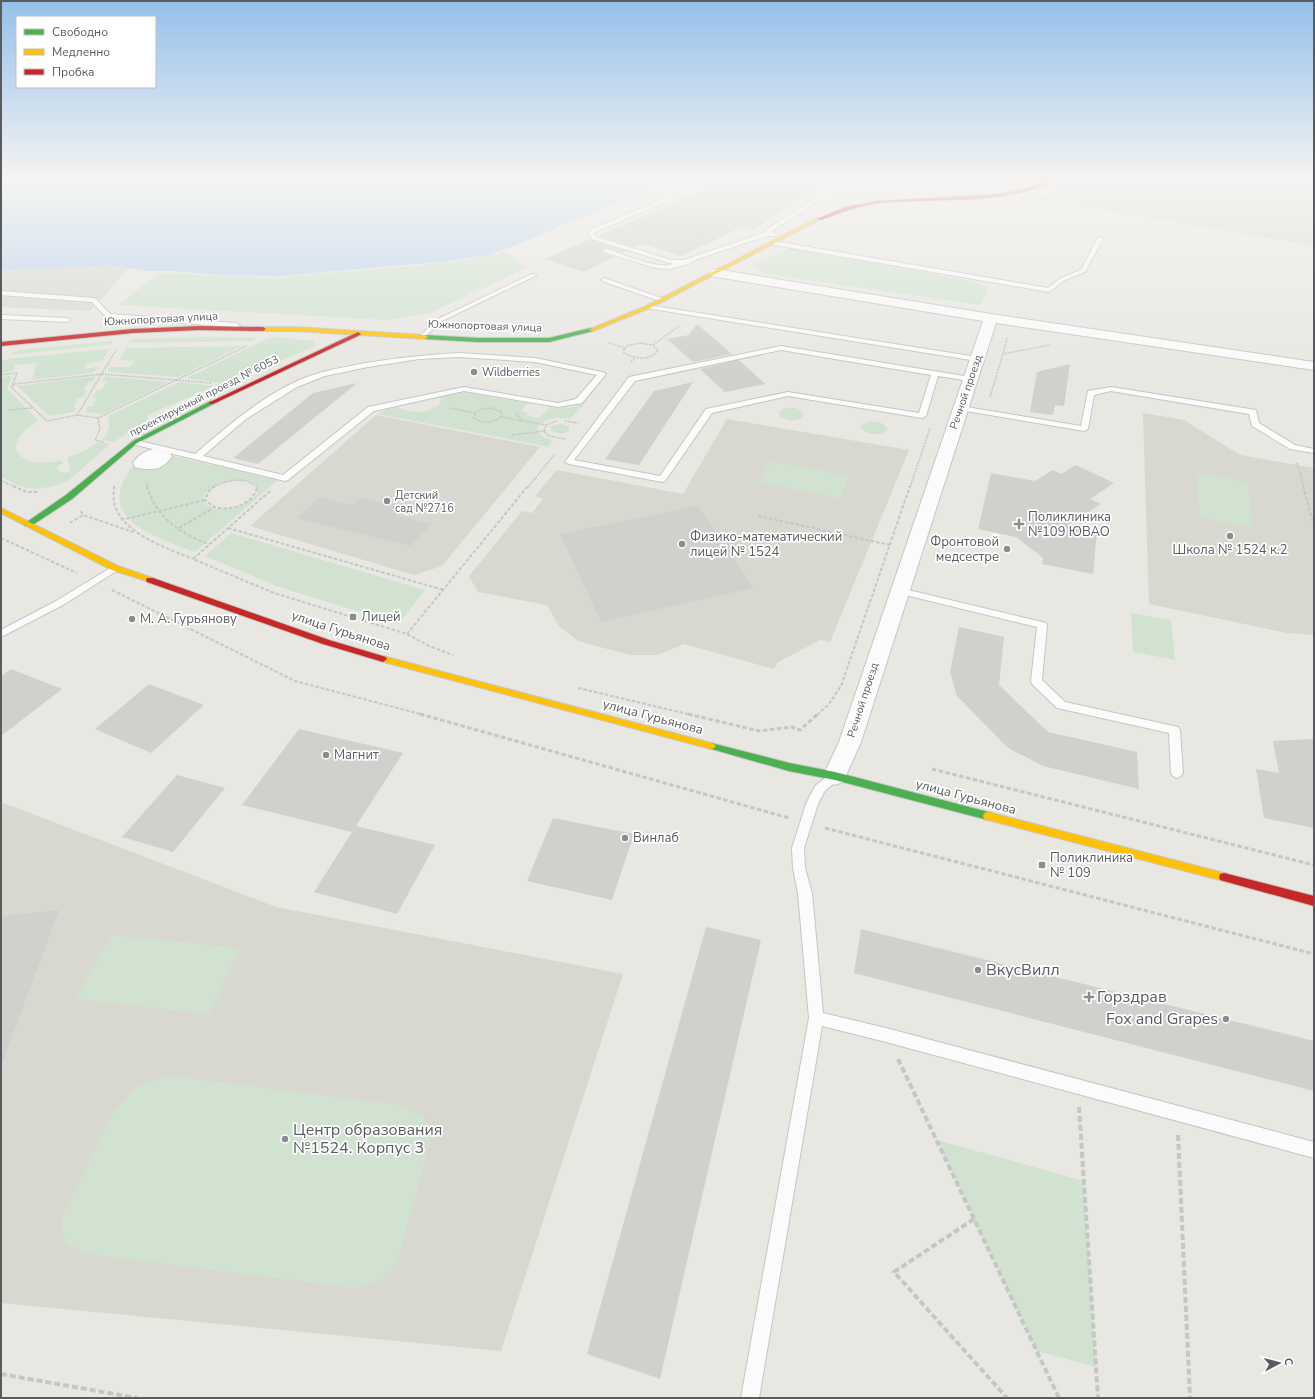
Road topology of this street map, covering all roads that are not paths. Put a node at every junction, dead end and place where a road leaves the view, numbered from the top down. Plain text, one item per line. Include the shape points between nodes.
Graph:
1 (611, 243) edge
2 (740, 243) edge
3 (774, 243) edge
4 (776, 243) edge
5 (1098, 243) edge
6 (606, 251) dead end
7 (688, 262) junction
8 (715, 273) junction
9 (534, 275) dead end
10 (604, 280) dead end
11 (1, 293) edge
12 (662, 300) junction
13 (648, 307) junction
14 (1, 317) edge
15 (991, 318) junction
16 (67, 320) dead end
17 (295, 329) junction
18 (361, 332) junction
19 (423, 336) junction
20 (1, 344) edge
21 (977, 359) junction
22 (1314, 366) edge
23 (935, 374) junction
24 (970, 379) junction
25 (960, 408) junction
26 (135, 442) junction
27 (1314, 451) edge
28 (197, 457) junction
29 (1, 510) edge
30 (28, 524) junction
31 (115, 568) junction
32 (900, 591) junction
33 (1, 634) edge
34 (1177, 773) dead end
35 (835, 776) junction
36 (1314, 901) edge
37 (816, 1018) junction
38 (1314, 1150) edge
39 (750, 1398) edge

1 - 7 lane via 671,262
2 - 7 lane
3 - 8 main road, Южнопортовая улица
4 - 5 lane via 1049,290 1063,279 1083,270
6 - 7 lane via 659,267
8 - 12 main road, Южнопортовая улица
8 - 15 street
9 - 19 lane via 438,321
10 - 12 lane
11 - 17 lane via 94,300 108,316
12 - 13 main road, Южнопортовая улица
13 - 19 main road, Южнопортовая улица via 599,328 548,340 478,340
13 - 21 lane
14 - 16 lane
15 - 21 street, Речной проезд
15 - 22 street
17 - 18 main road, Южнопортовая улица
17 - 20 main road, Южнопортовая улица via 199,328
18 - 19 main road, Южнопортовая улица
18 - 26 main road, проектируемый проезд № 6053
21 - 24 street, Речной проезд
23 - 23 lane via 922,416 788,394 709,411 662,479 569,462 632,379 781,348
23 - 24 lane
24 - 25 street, Речной проезд
25 - 27 lane via 1084,429 1091,393 1111,388 1253,412 1255,424 1293,448
25 - 32 street, Речной проезд
26 - 28 lane
26 - 30 main road, проектируемый проезд № 6053 via 69,497
28 - 28 lane via 285,478 371,409 464,389 558,405 579,401 602,374 535,360 459,355 419,357 323,374 294,385 243,417
29 - 30 main road, улица Гурьянова
30 - 31 main road, улица Гурьянова
31 - 33 lane via 96,582
31 - 35 main road, улица Гурьянова via 326,642 410,667 789,767
32 - 34 lane via 1042,625 1036,681 1061,705 1174,730
32 - 35 street, Речной проезд via 850,742
35 - 36 main road, улица Гурьянова
35 - 37 lane via 819,789 798,848 799,868 805,893
37 - 38 lane
37 - 39 lane

